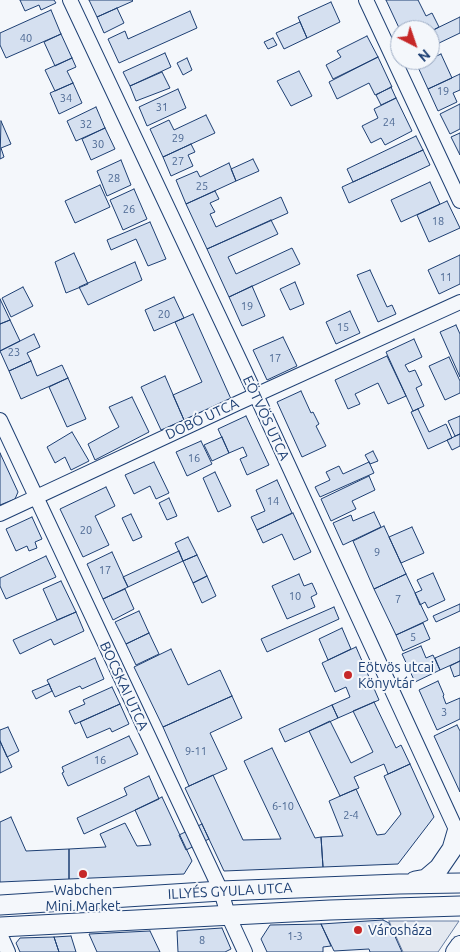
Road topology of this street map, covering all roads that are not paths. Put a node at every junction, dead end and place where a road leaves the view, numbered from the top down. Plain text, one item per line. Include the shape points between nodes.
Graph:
1 (70, 0) edge
2 (366, 0) edge
3 (460, 201) edge
4 (460, 302) edge
5 (256, 395) junction
6 (0, 420) edge
7 (35, 498) junction
8 (0, 514) edge
9 (458, 829) edge
10 (460, 883) edge
11 (399, 884) junction
12 (221, 891) junction
13 (0, 905) edge
14 (460, 906) edge
15 (228, 915) junction
16 (0, 927) edge
17 (0, 934) edge
18 (460, 945) edge
19 (8, 952) edge
20 (245, 952) edge
21 (455, 952) edge

1 - 5 street, EÖTVÖS UTCA
2 - 3 street
4 - 5 street, DOBÓ UTCA
5 - 7 street, DOBÓ UTCA
5 - 9 street, EÖTVÖS UTCA
6 - 7 street, BOCSKAI UTCA
7 - 8 street, DOBÓ UTCA
7 - 12 street, BOCSKAI UTCA
9 - 11 main road via 452,849 434,874 426,879
10 - 11 main road, ILLYÉS GYULA UTCA
11 - 12 main road, ILLYÉS GYULA UTCA
12 - 13 main road, ILLYÉS GYULA UTCA
12 - 15 street, BOCSKAI UTCA
14 - 15 main road, ILLYÉS GYULA UTCA
15 - 16 main road, ILLYÉS GYULA UTCA
15 - 20 street, BOCSKAI UTCA
17 - 19 street
18 - 21 street

